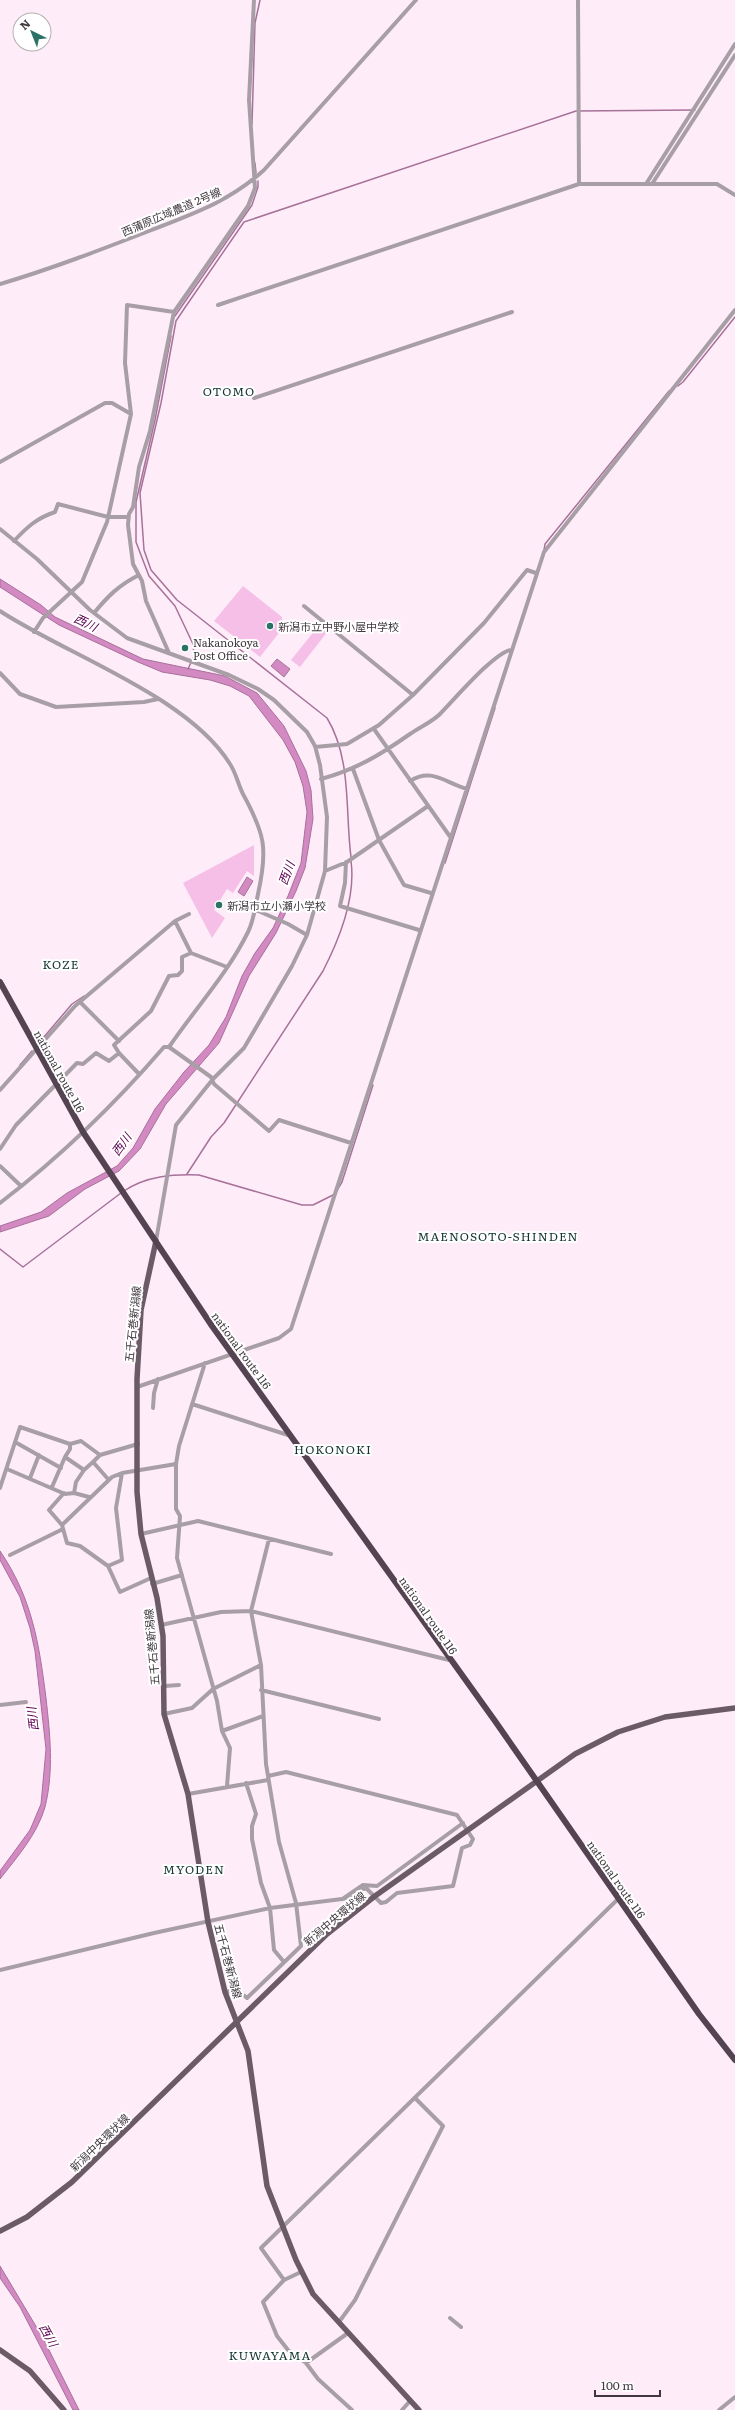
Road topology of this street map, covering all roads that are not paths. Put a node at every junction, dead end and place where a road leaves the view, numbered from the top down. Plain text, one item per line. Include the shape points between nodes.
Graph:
1 (254, 0) edge
2 (416, 0) edge
3 (578, 0) edge
4 (735, 44) edge
5 (735, 55) edge
6 (254, 178) junction
7 (579, 184) junction
8 (646, 184) junction
9 (652, 184) junction
10 (735, 195) edge
11 (0, 284) edge
12 (218, 305) dead end
13 (735, 310) edge
14 (174, 312) junction
15 (512, 312) dead end
16 (254, 398) dead end
17 (131, 414) junction
18 (0, 462) edge
19 (108, 516) junction
20 (128, 517) junction
21 (0, 529) edge
22 (14, 541) junction
23 (536, 573) junction
24 (139, 575) junction
25 (72, 593) junction
26 (304, 606) dead end
27 (0, 611) edge
28 (94, 613) junction
29 (34, 632) junction
30 (512, 650) junction
31 (169, 653) junction
32 (0, 673) edge
33 (413, 695) junction
34 (158, 699) junction
35 (374, 729) junction
36 (315, 747) junction
37 (388, 750) junction
38 (354, 769) junction
39 (321, 779) junction
40 (410, 781) junction
41 (467, 789) junction
42 (428, 806) junction
43 (451, 838) junction
44 (379, 840) junction
45 (346, 862) junction
46 (325, 871) junction
47 (431, 893) junction
48 (256, 910) junction
49 (189, 914) dead end
50 (174, 922) junction
51 (419, 930) junction
52 (307, 935) junction
53 (191, 954) junction
54 (228, 967) junction
55 (0, 982) edge
56 (80, 1002) junction
57 (119, 1041) junction
58 (169, 1047) junction
59 (36, 1048) junction
60 (119, 1053) junction
61 (139, 1074) junction
62 (213, 1079) junction
63 (57, 1084) junction
64 (0, 1090) edge
65 (83, 1132) junction
66 (351, 1143) junction
67 (0, 1148) edge
68 (0, 1166) edge
69 (21, 1186) junction
70 (0, 1203) edge
71 (156, 1241) junction
72 (233, 1354) junction
73 (205, 1363) junction
74 (158, 1379) junction
75 (137, 1387) junction
76 (192, 1404) junction
77 (153, 1408) dead end
78 (291, 1436) junction
79 (15, 1442) junction
80 (70, 1444) junction
81 (138, 1444) junction
82 (39, 1455) junction
83 (100, 1455) junction
84 (65, 1457) junction
85 (93, 1462) junction
86 (176, 1464) junction
87 (61, 1468) junction
88 (7, 1469) junction
89 (84, 1470) junction
90 (138, 1470) junction
91 (122, 1473) junction
92 (30, 1478) junction
93 (108, 1479) junction
94 (52, 1487) junction
95 (0, 1488) edge
96 (64, 1493) junction
97 (74, 1493) junction
98 (89, 1497) junction
99 (180, 1524) junction
100 (62, 1527) junction
101 (141, 1534) junction
102 (269, 1539) junction
103 (10, 1554) dead end
104 (331, 1554) dead end
105 (108, 1566) junction
106 (182, 1575) junction
107 (152, 1581) junction
108 (251, 1611) junction
109 (195, 1618) junction
110 (161, 1625) junction
111 (449, 1660) junction
112 (261, 1665) junction
113 (179, 1685) dead end
114 (164, 1686) junction
115 (213, 1689) junction
116 (261, 1690) junction
117 (26, 1702) dead end
118 (0, 1705) edge
119 (735, 1708) edge
120 (164, 1714) junction
121 (263, 1716) junction
122 (379, 1719) dead end
123 (222, 1731) junction
124 (268, 1778) junction
125 (536, 1781) junction
126 (246, 1783) junction
127 (226, 1786) junction
128 (188, 1794) junction
129 (463, 1823) junction
130 (468, 1830) junction
131 (375, 1896) junction
132 (344, 1898) junction
133 (618, 1899) junction
134 (296, 1903) junction
135 (270, 1908) junction
136 (208, 1922) junction
137 (284, 1962) junction
138 (0, 1970) edge
139 (225, 1992) junction
140 (237, 2022) junction
141 (735, 2060) edge
142 (415, 2098) junction
143 (284, 2226) junction
144 (0, 2231) edge
145 (301, 2272) junction
146 (284, 2280) junction
147 (450, 2318) dead end
148 (339, 2322) junction
149 (461, 2327) dead end
150 (348, 2333) junction
151 (0, 2350) edge
152 (306, 2363) junction
153 (735, 2397) edge
154 (410, 2400) junction
155 (64, 2410) edge
156 (352, 2410) edge
157 (402, 2410) edge
158 (419, 2410) edge
159 (719, 2410) edge

1 - 6 street via 250,100
2 - 6 street, 西蒲原広域農道 2号線
3 - 7 street
4 - 8 street
5 - 9 street
6 - 11 street, 西蒲原広域農道 2号線 via 206,209 105,249
6 - 14 street via 255,188 248,206
7 - 8 street
7 - 12 street
8 - 9 street
9 - 10 street via 717,184
13 - 23 street via 547,546
14 - 17 street via 127,305 125,363
14 - 20 street via 151,426 139,467 133,507
15 - 16 street
17 - 18 street via 112,403 105,403
17 - 19 street
19 - 20 street
19 - 22 street via 58,504 55,512 42,516
19 - 25 street via 86,576
20 - 24 street via 134,564
21 - 22 street
22 - 25 street
23 - 30 street
23 - 33 street via 527,570 484,622
24 - 28 street via 124,582 112,592
24 - 31 street via 146,601
25 - 28 street
25 - 29 street via 43,618
26 - 33 street
27 - 29 street
28 - 31 street via 110,628 127,638
29 - 34 street
30 - 37 street via 507,650 495,659 439,715
30 - 41 street
31 - 36 street via 229,675 258,689 292,716 307,732
32 - 34 street via 20,694 56,707
33 - 35 street
34 - 48 street via 184,716 225,757 257,818 263,836 264,854
35 - 36 street via 348,744
35 - 37 street
36 - 39 street
37 - 38 street
37 - 40 street
38 - 39 street
38 - 44 street
39 - 46 street via 327,817
40 - 41 street via 420,775 429,775
40 - 42 street
41 - 43 street
42 - 43 street
42 - 44 street
43 - 47 street
44 - 45 street
44 - 47 street via 404,885
45 - 46 street
45 - 51 street via 340,906
46 - 52 street
47 - 51 street
48 - 52 street
48 - 54 street via 248,931
49 - 50 street
50 - 53 street
50 - 56 street
51 - 66 street
52 - 62 street via 252,1036 244,1048
53 - 54 street
53 - 57 street via 182,957 182,972 167,979 161,996 151,1011
54 - 58 street
55 - 59 highway, national route 116
56 - 57 street
56 - 59 street
57 - 60 street via 114,1045
58 - 61 street via 164,1047
58 - 62 street
59 - 63 highway, national route 116
59 - 64 street
60 - 61 street
60 - 63 street via 108,1061 96,1053 83,1064 77,1063
61 - 65 street
62 - 66 street via 214,1084 268,1131 279,1120
62 - 71 street via 180,1118 174,1130
63 - 65 highway, national route 116
63 - 67 street via 16,1125
65 - 69 street
65 - 71 highway, national route 116
66 - 72 street via 291,1329 279,1338
68 - 69 street
69 - 70 street
71 - 72 highway, national route 116
71 - 75 main road, 五千石巻新潟線 via 141,1310
72 - 73 street
72 - 78 highway, national route 116
73 - 74 street
73 - 76 street
74 - 75 street
74 - 77 street
75 - 81 main road, 五千石巻新潟線
76 - 78 street
76 - 86 street
78 - 111 highway, national route 116
79 - 80 street via 20,1427
79 - 82 street
79 - 88 street
80 - 83 street via 81,1441
80 - 84 street
81 - 83 street
81 - 90 main road, 五千石巻新潟線
82 - 87 street
82 - 92 street
83 - 85 street
84 - 87 street
84 - 89 street
85 - 89 street
85 - 93 street
86 - 90 street
86 - 99 street via 176,1509 180,1516
87 - 94 street
88 - 92 street
88 - 95 street
89 - 97 street via 76,1482
90 - 91 street
90 - 101 main road, 五千石巻新潟線
91 - 93 street
91 - 105 street via 116,1508 122,1560
92 - 94 street
93 - 98 street
94 - 96 street
96 - 97 street
96 - 100 street via 49,1510
97 - 98 street
98 - 100 street
99 - 101 street
99 - 102 street via 198,1521
99 - 106 street via 177,1558
100 - 103 street
100 - 105 street via 67,1542 80,1546
101 - 107 main road, 五千石巻新潟線
102 - 104 street
102 - 108 street
105 - 107 street via 120,1592
106 - 107 street
106 - 109 street
107 - 110 main road, 五千石巻新潟線
108 - 109 street via 221,1612
108 - 111 street
108 - 112 street
109 - 110 street
109 - 115 street
110 - 114 main road, 五千石巻新潟線
111 - 125 highway, national route 116
112 - 115 street
112 - 116 street
113 - 114 street
114 - 120 main road, 五千石巻新潟線
115 - 120 street via 192,1708
115 - 123 street
116 - 121 street
116 - 122 street
117 - 118 street
119 - 125 main road, 新潟中央環状線 via 686,1713 644,1722 586,1748
120 - 128 main road, 五千石巻新潟線
121 - 123 street
121 - 124 street
123 - 127 street via 230,1748
124 - 126 street
124 - 129 street via 286,1772 457,1815
124 - 134 street via 279,1842
125 - 130 main road, 新潟中央環状線
125 - 133 highway, national route 116
126 - 127 street
126 - 135 street via 256,1814 252,1826 252,1839 261,1883
127 - 128 street
128 - 136 main road, 五千石巻新潟線
129 - 130 street
129 - 132 street via 377,1886 363,1885
130 - 131 main road, 新潟中央環状線
130 - 131 street via 473,1839 470,1845 462,1848 452,1886 397,1893 382,1903
131 - 132 street via 366,1888 361,1890 358,1897
131 - 140 main road, 新潟中央環状線 via 327,1934
132 - 134 street
133 - 141 highway, national route 116
133 - 142 street
134 - 135 street
134 - 137 street via 300,1946
135 - 136 street
135 - 137 street via 274,1950
136 - 138 street
136 - 139 main road, 五千石巻新潟線
137 - 139 street via 247,1998 237,1990
139 - 140 main road, 五千石巻新潟線
140 - 143 main road, 五千石巻新潟線 via 248,2051 267,2186
140 - 144 main road, 新潟中央環状線 via 52,2200
142 - 143 street
142 - 148 street via 443,2126 355,2300
143 - 145 main road, 五千石巻新潟線
143 - 146 street via 261,2248
145 - 146 street
145 - 148 main road, 五千石巻新潟線 via 313,2294
146 - 152 street via 263,2302 277,2336 288,2350
147 - 149 street
148 - 150 main road, 五千石巻新潟線
150 - 152 street
150 - 154 main road, 五千石巻新潟線
151 - 155 main road via 30,2371
152 - 156 street via 318,2379
153 - 159 street
154 - 157 street
154 - 158 main road, 五千石巻新潟線

